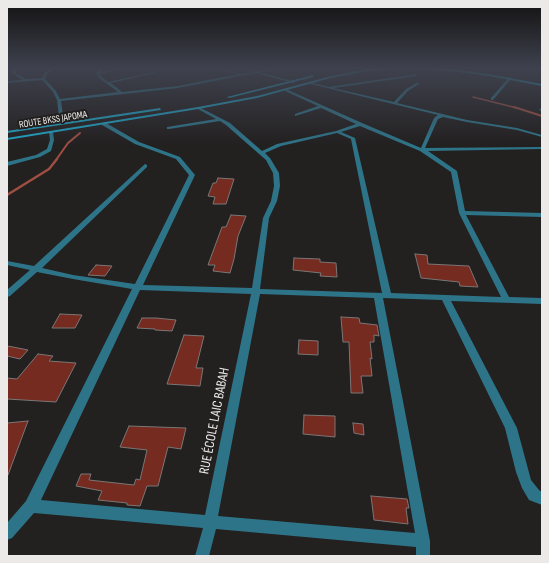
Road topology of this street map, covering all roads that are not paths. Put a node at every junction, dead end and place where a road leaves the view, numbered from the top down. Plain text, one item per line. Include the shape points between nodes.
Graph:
1 (56, 94) edge
2 (119, 94) edge
3 (237, 94) edge
4 (252, 94) edge
5 (269, 94) edge
6 (296, 94) edge
7 (352, 94) edge
8 (403, 94) edge
9 (496, 94) edge
10 (492, 99) dead end
11 (59, 100) junction
12 (394, 104) junction
13 (322, 106) junction
14 (198, 108) junction
15 (296, 115) dead end
16 (443, 115) junction
17 (221, 120) junction
18 (62, 124) junction
19 (104, 124) junction
20 (360, 124) junction
21 (169, 128) dead end
22 (50, 132) junction
23 (337, 132) junction
24 (7, 133) edge
25 (542, 136) edge
26 (7, 139) edge
27 (542, 148) edge
28 (422, 150) junction
29 (261, 153) junction
30 (7, 164) edge
31 (146, 166) dead end
32 (462, 213) junction
33 (542, 215) edge
34 (7, 263) edge
35 (36, 269) junction
36 (138, 287) junction
37 (256, 291) junction
38 (7, 294) edge
39 (383, 295) junction
40 (445, 297) junction
41 (506, 299) junction
42 (542, 301) edge
43 (542, 499) edge
44 (31, 506) junction
45 (211, 522) junction
46 (7, 533) edge
47 (423, 541) junction
48 (202, 556) edge
49 (423, 556) edge

1 - 11 street
2 - 11 street
3 - 18 main road
4 - 24 main road, ROUTE BKSS JAPOMA via 206,104
5 - 14 main road
6 - 13 street
7 - 12 street
8 - 12 street
9 - 10 street
11 - 18 street
12 - 16 street
13 - 15 street
13 - 20 street
14 - 17 street, RUE ÉCOLE LAIC BABAH
14 - 19 main road
16 - 25 street
16 - 28 street via 436,118
17 - 21 street
17 - 29 street, RUE ÉCOLE LAIC BABAH
18 - 24 main road
19 - 22 main road
19 - 36 street via 138,143 178,158 192,175
20 - 23 street
20 - 28 street
22 - 26 main road
22 - 30 street via 52,140 49,150 38,156
23 - 29 street via 279,145
23 - 39 street via 353,138
27 - 28 street
28 - 32 street via 454,171
29 - 37 street, RUE ÉCOLE LAIC BABAH via 273,166 277,186 274,201 266,218
31 - 35 street
32 - 33 street
32 - 41 street
34 - 35 street
35 - 36 street
35 - 38 street
36 - 37 street
36 - 44 street
37 - 39 street
37 - 45 street, RUE ÉCOLE LAIC BABAH
39 - 40 street
39 - 47 street
40 - 41 street
40 - 43 street via 511,428 526,484 534,495
41 - 42 street
44 - 45 street
44 - 46 street
45 - 47 street
45 - 48 street, RUE ÉCOLE LAIC BABAH
47 - 49 street

